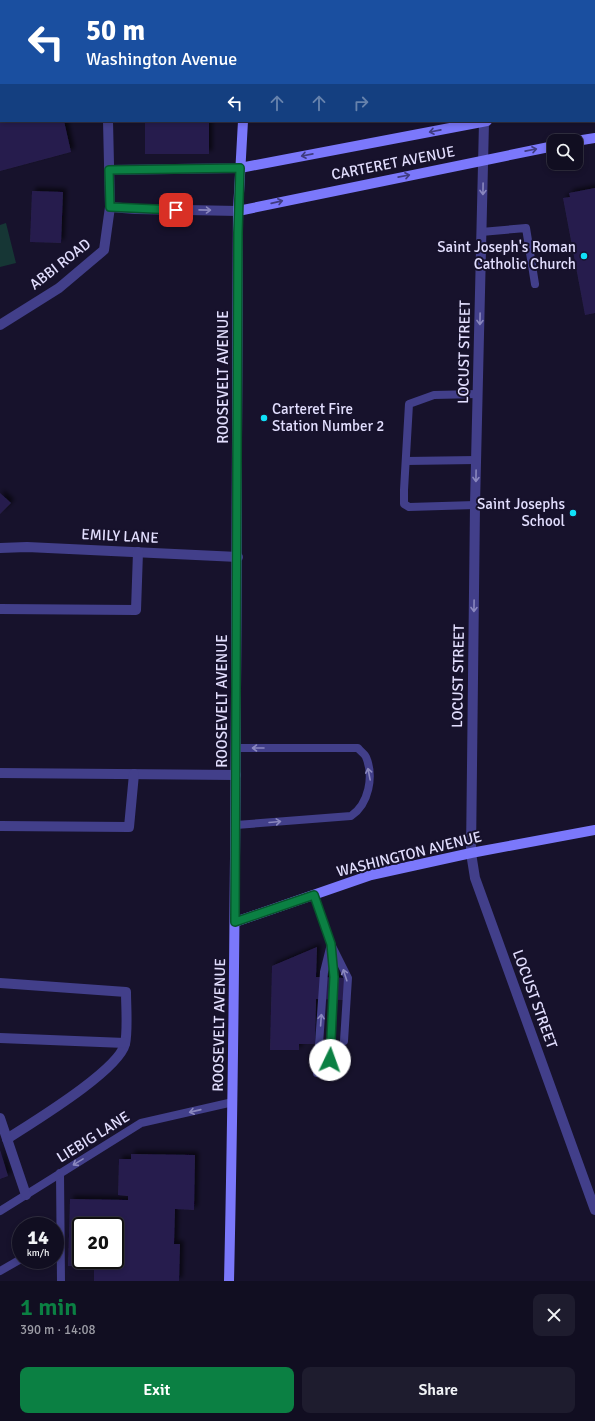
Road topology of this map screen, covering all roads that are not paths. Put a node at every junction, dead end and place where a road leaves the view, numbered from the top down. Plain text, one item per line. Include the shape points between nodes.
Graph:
1 (108, 122) edge
2 (243, 122) edge
3 (480, 122) edge
4 (485, 122) edge
5 (595, 138) edge
6 (583, 141) edge
7 (547, 147) edge
8 (483, 160) junction
9 (240, 168) junction
10 (109, 170) junction
11 (110, 207) junction
12 (238, 211) junction
13 (482, 232) junction
14 (535, 284) dead end
15 (0, 325) edge
16 (478, 394) junction
17 (476, 460) junction
18 (406, 461) junction
19 (475, 505) junction
20 (0, 548) edge
21 (138, 552) junction
22 (238, 557) junction
23 (0, 610) edge
24 (237, 748) junction
25 (0, 773) edge
26 (134, 774) junction
27 (236, 774) junction
28 (236, 825) junction
29 (0, 826) edge
30 (595, 830) edge
31 (471, 853) junction
32 (314, 895) junction
33 (235, 922) junction
34 (331, 944) junction
35 (0, 983) edge
36 (0, 1038) edge
37 (344, 1041) dead end
38 (125, 1044) junction
39 (317, 1073) dead end
40 (329, 1073) dead end
41 (233, 1102) junction
42 (0, 1118) edge
43 (7, 1139) junction
44 (60, 1173) junction
45 (26, 1195) junction
46 (595, 1210) edge
47 (0, 1211) edge
48 (59, 1217) edge
49 (12, 1264) edge
50 (60, 1269) edge
51 (0, 1271) edge
52 (61, 1281) edge
53 (229, 1281) edge

1 - 10 street, ABBI ROAD
2 - 9 street, ROOSEVELT AVENUE
3 -> 9 street, CARTERET AVENUE
4 - 8 street, LOCUST STREET
5 - 6 street
8 -> 7 street, CARTERET AVENUE
12 -> 8 street, CARTERET AVENUE
8 -> 13 street, LOCUST STREET
9 - 10 street
9 - 12 street, ROOSEVELT AVENUE
10 - 11 street, ABBI ROAD
11 -> 12 street
11 - 15 street, ABBI ROAD via 104,250 59,288
12 - 22 street, ROOSEVELT AVENUE
13 - 14 lane via 526,228
13 -> 16 street, LOCUST STREET
16 - 17 street, LOCUST STREET
16 - 18 lane via 434,395 409,404
17 - 18 lane
17 -> 19 street, LOCUST STREET
18 - 19 lane via 404,504 409,508
19 -> 31 street, LOCUST STREET
20 - 21 street, EMILY LANE
21 - 22 street, EMILY LANE
21 - 23 street via 136,610
22 - 24 street, ROOSEVELT AVENUE
24 - 27 street, ROOSEVELT AVENUE
28 -> 24 lane via 351,816 359,811 371,784 366,756 358,748
25 - 26 street
26 - 27 street
26 - 29 street via 129,827
27 - 28 street, ROOSEVELT AVENUE
28 - 33 street, ROOSEVELT AVENUE
30 - 31 street, WASHINGTON AVENUE
31 - 32 street, WASHINGTON AVENUE via 371,876
31 - 46 street, LOCUST STREET via 475,878
32 - 33 street, WASHINGTON AVENUE
32 - 34 lane
33 - 41 street, ROOSEVELT AVENUE
37 -> 34 lane via 348,978
39 -> 34 lane via 324,972
34 - 40 lane via 334,977
35 - 38 street via 126,992
36 - 38 street
38 - 43 street via 114,1063 97,1078
41 -> 44 lane, LIEBIG LANE via 141,1123
41 - 53 street, ROOSEVELT AVENUE
42 - 43 street
43 - 45 street
44 - 45 lane, LIEBIG LANE
44 - 48 lane
45 - 47 lane, LIEBIG LANE
49 - 51 lane
50 - 52 lane

